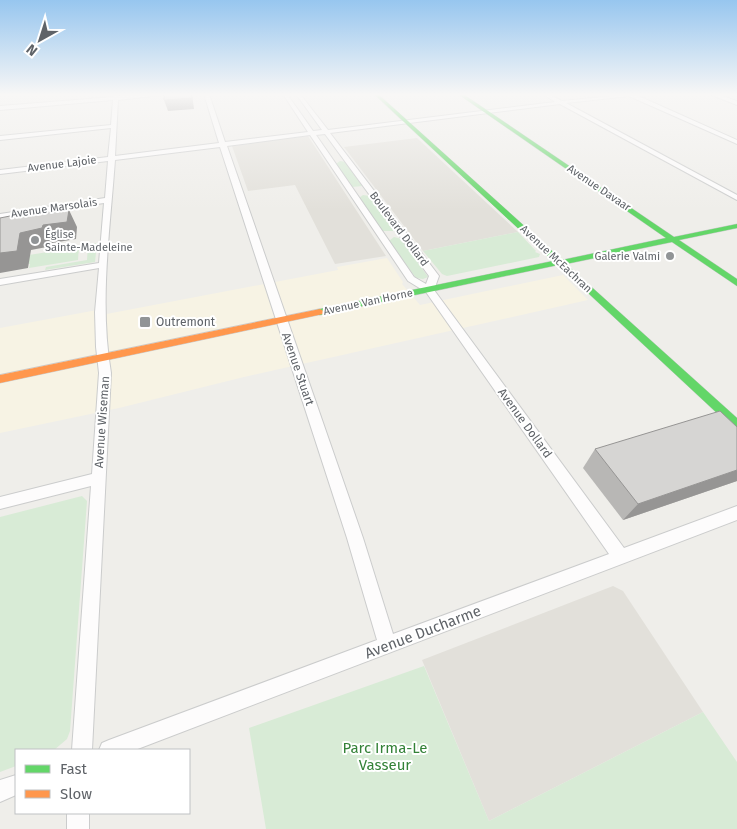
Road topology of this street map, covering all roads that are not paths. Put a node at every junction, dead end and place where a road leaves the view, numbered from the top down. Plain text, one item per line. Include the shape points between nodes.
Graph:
1 (50, 133) edge
2 (113, 133) edge
3 (219, 133) edge
4 (311, 133) joint
5 (327, 133) edge
6 (418, 133) edge
7 (518, 133) edge
8 (617, 133) edge
9 (716, 133) edge
10 (0, 138) edge
11 (737, 142) edge
12 (223, 144) junction
13 (111, 158) junction
14 (0, 172) edge
15 (737, 198) edge
16 (108, 200) junction
17 (0, 216) edge
18 (737, 226) edge
19 (674, 239) junction
20 (560, 262) junction
21 (103, 265) junction
22 (0, 282) edge
23 (737, 283) edge
24 (430, 290) junction
25 (281, 321) junction
26 (104, 358) junction
27 (0, 379) edge
28 (737, 425) edge
29 (98, 478) junction
30 (0, 504) edge
31 (737, 513) edge
32 (621, 557) junction
33 (387, 645) junction
34 (82, 749) edge
35 (112, 749) edge
36 (15, 785) edge
37 (0, 791) edge
38 (78, 814) edge
39 (78, 829) edge

1 - 10 street
2 - 13 street, Avenue Wiseman
3 - 12 street, Avenue Stuart
4 - 12 street, Avenue Lajoie
4 - 24 street, Boulevard Dollard via 410,279
5 - 24 street, Boulevard Dollard via 434,276
6 - 20 street, Avenue McEachran
7 - 19 street, Avenue Davaar
8 - 15 street
9 - 11 street
12 - 13 street, Avenue Lajoie
12 - 25 street, Avenue Stuart
13 - 14 street, Avenue Lajoie
13 - 16 street, Avenue Wiseman
16 - 17 street, Avenue Marsolais
16 - 21 street, Avenue Wiseman
18 - 19 street, Avenue Van Horne
19 - 20 street, Avenue Van Horne
19 - 23 street, Avenue Davaar
20 - 24 street, Avenue Van Horne
20 - 28 street, Avenue McEachran
21 - 22 street
21 - 26 street, Avenue Wiseman via 100,312
24 - 25 street, Avenue Van Horne
24 - 32 street, Avenue Dollard
25 - 26 street, Avenue Van Horne
25 - 33 street, Avenue Stuart
26 - 27 street, Avenue Van Horne
26 - 29 street, Avenue Wiseman
29 - 30 street
29 - 34 street, Avenue Wiseman
31 - 32 street, Avenue Ducharme
32 - 33 street, Avenue Ducharme
33 - 35 street, Avenue Ducharme
36 - 37 street
38 - 39 street

